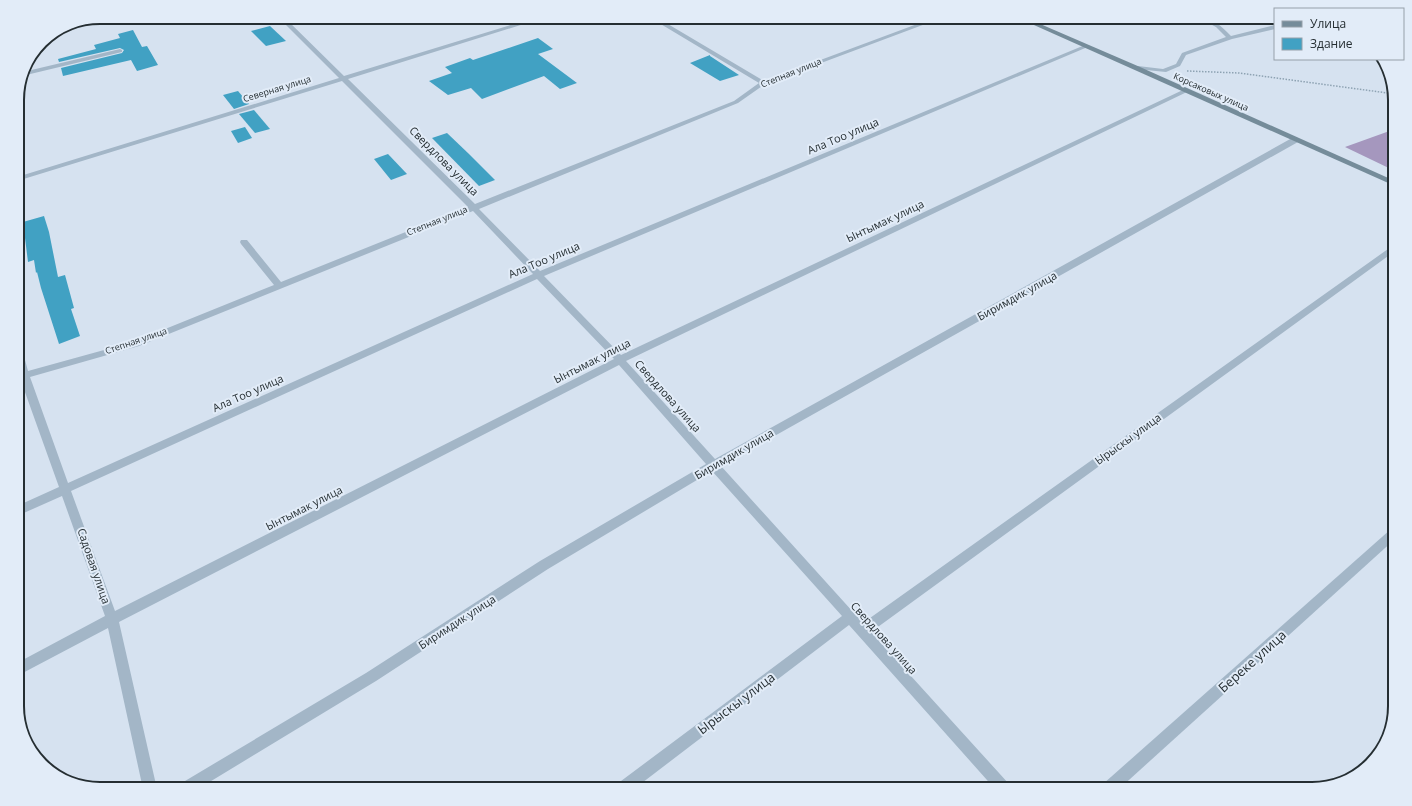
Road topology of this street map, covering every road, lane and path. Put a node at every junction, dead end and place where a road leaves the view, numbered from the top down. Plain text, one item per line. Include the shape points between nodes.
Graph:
1 (288, 24) edge
2 (520, 24) edge
3 (664, 24) edge
4 (923, 24) edge
5 (1035, 24) edge
6 (1214, 24) edge
7 (1274, 27) edge
8 (1230, 38) junction
9 (1087, 46) junction
10 (120, 51) dead end
11 (1138, 68) junction
12 (1164, 71) junction
13 (30, 72) edge
14 (344, 78) junction
15 (762, 83) junction
16 (1187, 90) junction
17 (1388, 93) edge
18 (1295, 140) junction
19 (24, 177) edge
20 (1388, 181) edge
21 (473, 207) junction
22 (244, 242) dead end
23 (1388, 252) edge
24 (538, 274) junction
25 (279, 286) junction
26 (620, 360) junction
27 (24, 376) edge
28 (24, 384) edge
29 (713, 465) junction
30 (66, 488) junction
31 (24, 508) edge
32 (1388, 538) edge
33 (849, 618) junction
34 (112, 619) junction
35 (862, 632) junction
36 (24, 666) edge
37 (148, 782) edge
38 (197, 782) edge
39 (631, 782) edge
40 (998, 782) edge
41 (1116, 782) edge

1 - 14 street, Свердлова улица
2 - 14 street, Северная улица
3 - 15 street
4 - 15 street, Степная улица
5 - 9 street, Корсаковых улица
6 - 8 street
7 - 8 street
8 - 12 street via 1184,54 1178,65
9 - 11 street, Корсаковых улица
9 - 24 street, Ала Тоо улица
10 - 13 street
11 - 12 street
11 - 16 street, Корсаковых улица
12 - 17 path via 1239,73
14 - 19 street, Северная улица
14 - 21 street, Свердлова улица
15 - 21 street, Степная улица via 736,102
16 - 18 street, Корсаковых улица
16 - 26 street, Ынтымак улица
18 - 20 street, Корсаковых улица
18 - 29 street, Биримдик улица
21 - 24 street, Свердлова улица
21 - 25 street, Степная улица
22 - 25 street
23 - 35 street, Ырыскы улица
24 - 26 street, Свердлова улица
24 - 30 street, Ала Тоо улица
25 - 27 street, Степная улица via 136,344
26 - 29 street, Свердлова улица
26 - 34 street, Ынтымак улица
28 - 30 street, Садовая улица
29 - 33 street, Свердлова улица
29 - 38 street, Биримдик улица via 544,565 371,677
30 - 31 street, Ала Тоо улица
30 - 34 street, Садовая улица
32 - 41 street, Береке улица
33 - 35 street, Свердлова улица
33 - 39 street, Ырыскы улица
34 - 36 street, Ынтымак улица
34 - 37 street, Садовая улица
35 - 40 street, Свердлова улица

